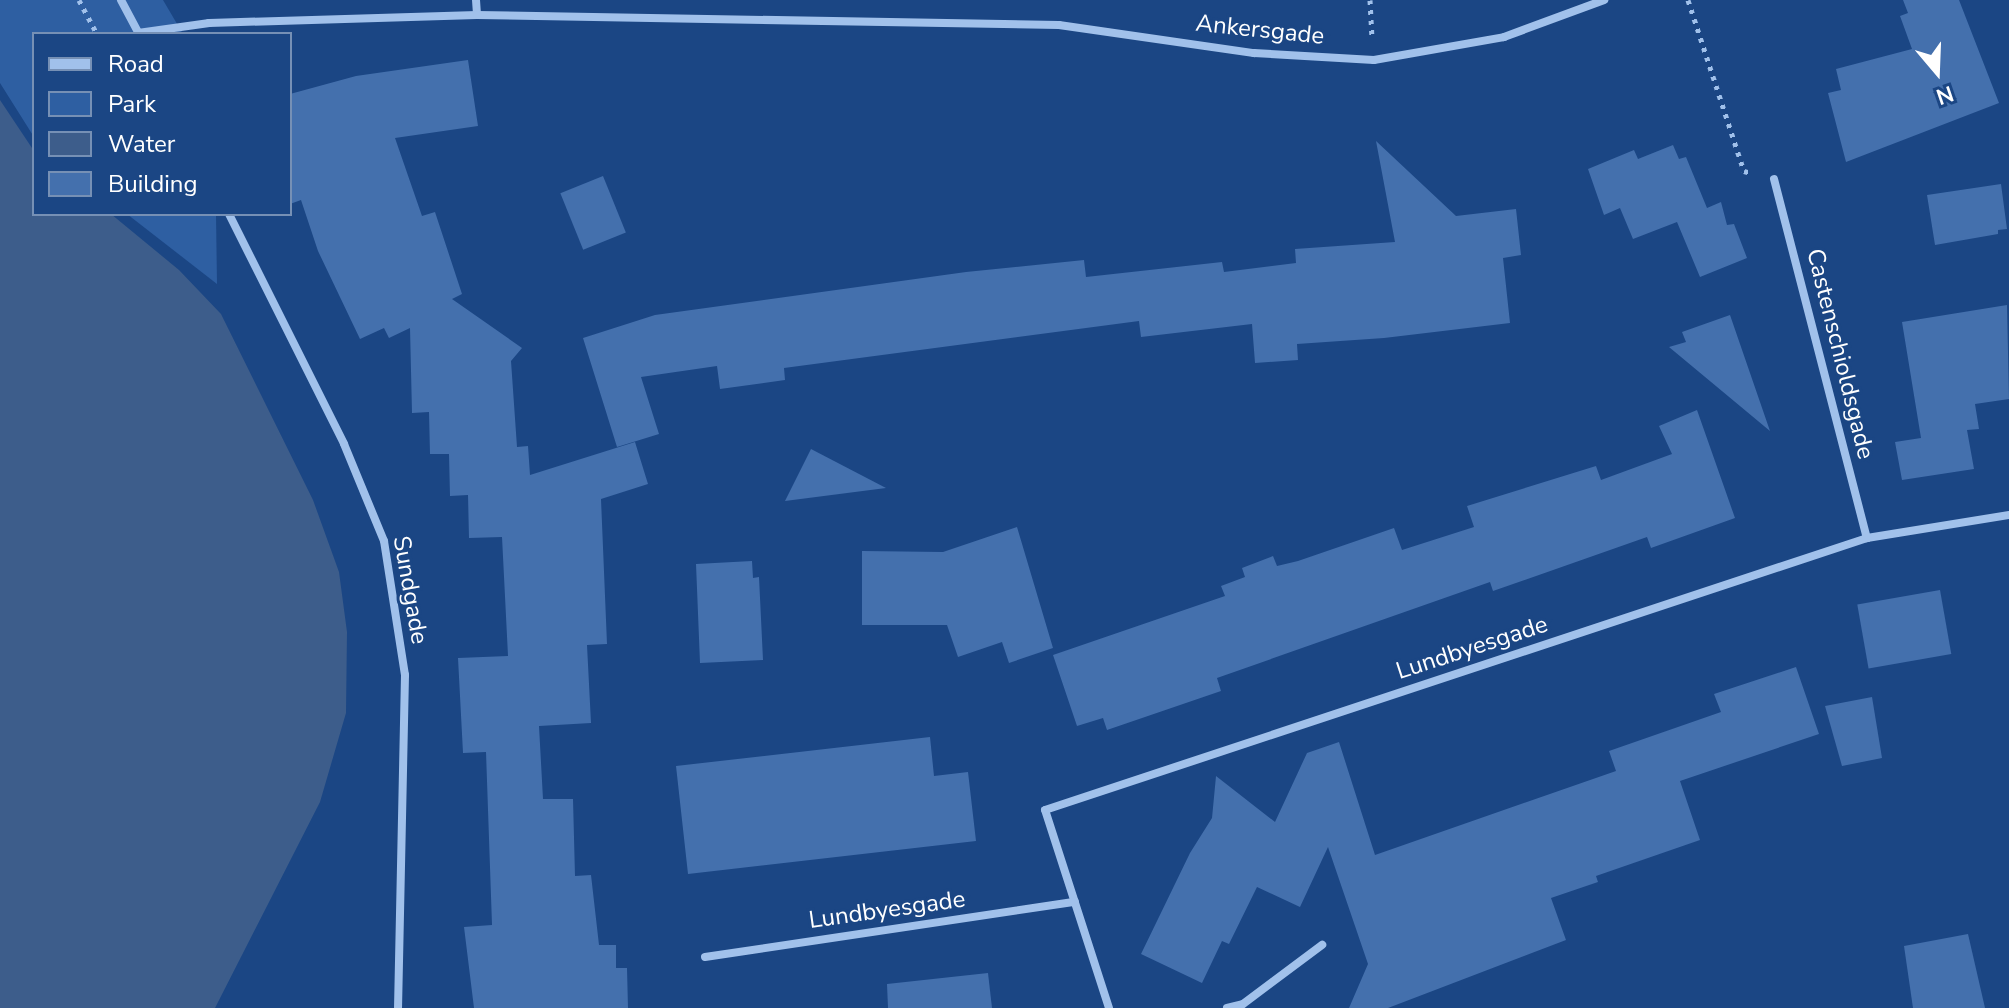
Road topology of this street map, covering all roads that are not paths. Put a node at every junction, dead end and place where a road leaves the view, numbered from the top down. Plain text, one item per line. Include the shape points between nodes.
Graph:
1 (121, 0) edge
2 (476, 0) edge
3 (1604, 0) edge
4 (477, 15) junction
5 (137, 32) edge
6 (145, 32) edge
7 (1774, 179) road end
8 (230, 216) edge
9 (2009, 515) edge
10 (1867, 538) junction
11 (1075, 902) junction
12 (1322, 945) dead end
13 (705, 957) dead end
14 (398, 1008) edge
15 (1109, 1008) edge
16 (1227, 1008) edge

1 - 5 street
2 - 4 street
3 - 4 street, Ankersgade via 1504,37 1374,60 1254,53 1059,25
4 - 6 street, Ankersgade via 209,23
7 - 10 street, Castenschioldsgade
8 - 14 street, Sundgade via 344,444 384,541 405,675
9 - 10 street, Lundbyesgade
10 - 11 street, Lundbyesgade via 1045,810
11 - 13 street, Lundbyesgade
11 - 15 street, Lundbyesgade
12 - 16 street via 1243,1004

